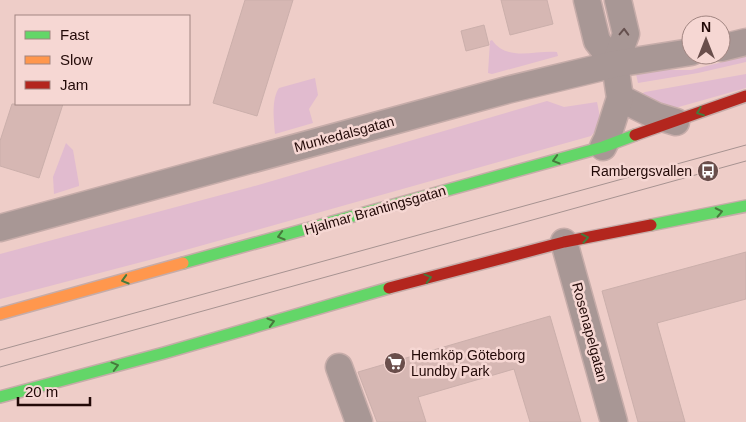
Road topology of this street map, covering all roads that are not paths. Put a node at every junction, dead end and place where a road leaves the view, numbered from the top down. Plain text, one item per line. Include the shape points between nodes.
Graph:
1 (586, 0) edge
2 (618, 0) edge
3 (746, 42) edge
4 (731, 46) edge
5 (681, 54) edge
6 (616, 64) junction
7 (746, 96) edge
8 (620, 98) junction
9 (676, 122) junction
10 (603, 147) junction
11 (746, 206) edge
12 (0, 228) edge
13 (564, 242) junction
14 (0, 314) edge
15 (339, 367) dead end
16 (0, 397) edge
17 (358, 422) edge
18 (614, 422) edge

1 - 6 street via 597,41
6 -> 2 street via 626,34
3 - 4 street
5 - 6 street, Munkedalsgatan
6 - 8 street
6 - 12 street, Munkedalsgatan via 507,90
7 -> 9 main road, Hjalmar Brantingsgatan
8 - 9 street
8 - 10 street
9 - 10 main road, Hjalmar Brantingsgatan
10 -> 14 main road, Hjalmar Brantingsgatan
13 -> 11 main road
16 -> 13 main road
13 - 18 street, Rosenapelgatan
15 - 17 street

